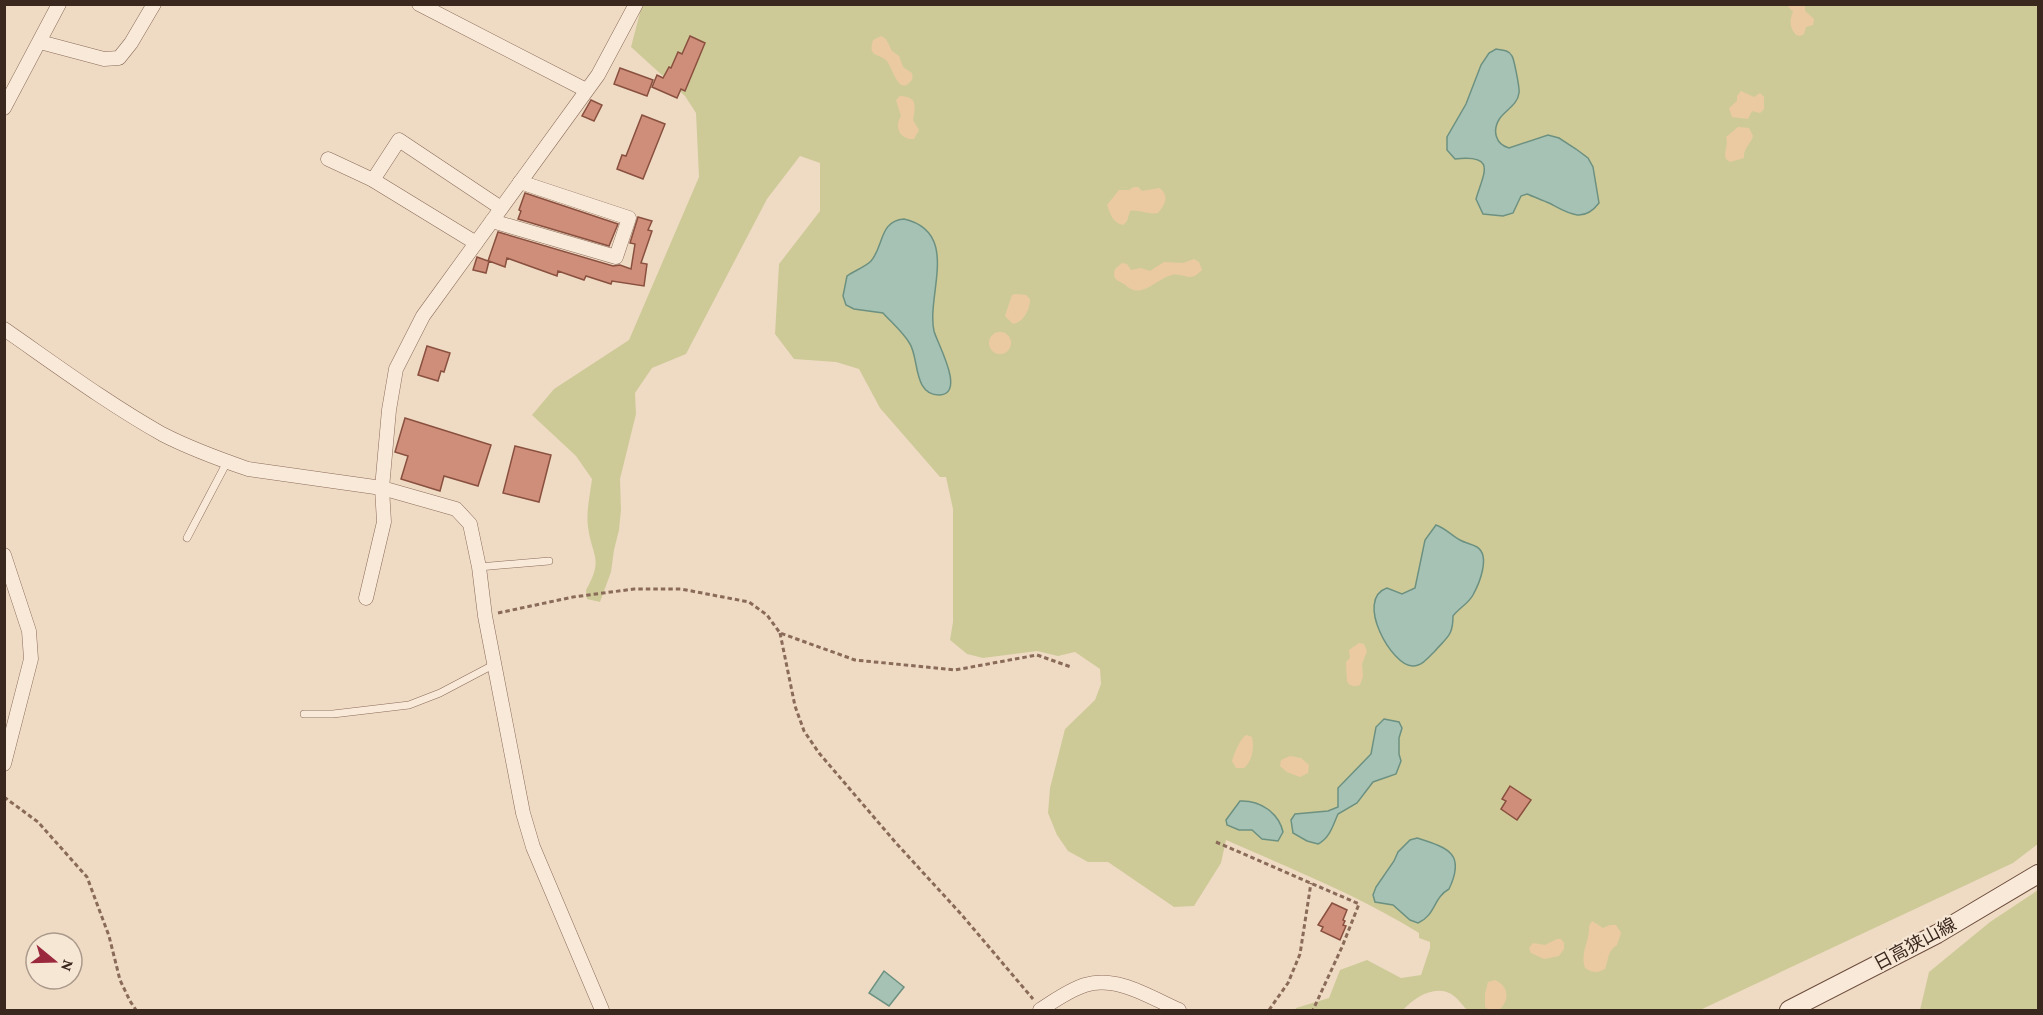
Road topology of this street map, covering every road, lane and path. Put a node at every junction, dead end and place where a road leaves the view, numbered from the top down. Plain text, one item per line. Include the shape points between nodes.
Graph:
1 (59, 4) edge
2 (154, 4) edge
3 (419, 4) edge
4 (636, 4) edge
5 (39, 42) junction
6 (586, 90) junction
7 (4, 108) edge
8 (328, 159) dead end
9 (373, 180) junction
10 (520, 182) junction
11 (501, 208) junction
12 (492, 221) junction
13 (476, 243) junction
14 (4, 329) edge
15 (227, 462) junction
16 (382, 488) junction
17 (187, 538) dead end
18 (4, 555) edge
19 (549, 561) dead end
20 (479, 567) junction
21 (366, 598) dead end
22 (485, 616) junction
23 (780, 633) junction
24 (495, 664) junction
25 (1071, 667) dead end
26 (304, 714) dead end
27 (4, 764) edge
28 (4, 797) edge
29 (1216, 842) dead end
30 (2038, 874) edge
31 (1311, 883) junction
32 (1042, 1010) edge
33 (136, 1011) edge
34 (602, 1011) edge
35 (1179, 1011) edge
36 (1269, 1011) edge
37 (1312, 1011) edge
38 (1789, 1011) edge

1 - 5 street
2 - 5 street via 119,57 104,59
3 - 6 street
4 - 6 street
5 - 7 street
6 - 10 street
8 - 9 street
9 - 11 street via 399,140
9 - 13 street
10 - 11 street
10 - 12 street via 629,218 616,257
11 - 12 street
12 - 13 street
13 - 16 street via 423,316 396,369
14 - 15 street via 128,414
15 - 16 street via 248,469
15 - 17 lane
16 - 20 street via 456,509 470,524
16 - 21 street via 384,522
18 - 27 street via 29,631 31,659
19 - 20 lane
20 - 22 street
22 - 23 path via 573,597 634,589 681,589 749,602 767,615
22 - 24 street
23 - 25 path via 834,654 873,663 955,670 1038,655
23 - 32 path via 795,706 804,731 819,753
24 - 26 lane via 409,705
24 - 34 street via 533,847
28 - 33 path via 38,822 87,877 120,980
29 - 31 path
30 - 38 main road, 日高狭山線 via 1937,934
31 - 36 path via 1300,954 1288,983
31 - 37 path via 1359,904
32 - 35 street via 1087,984 1109,983 1125,986

